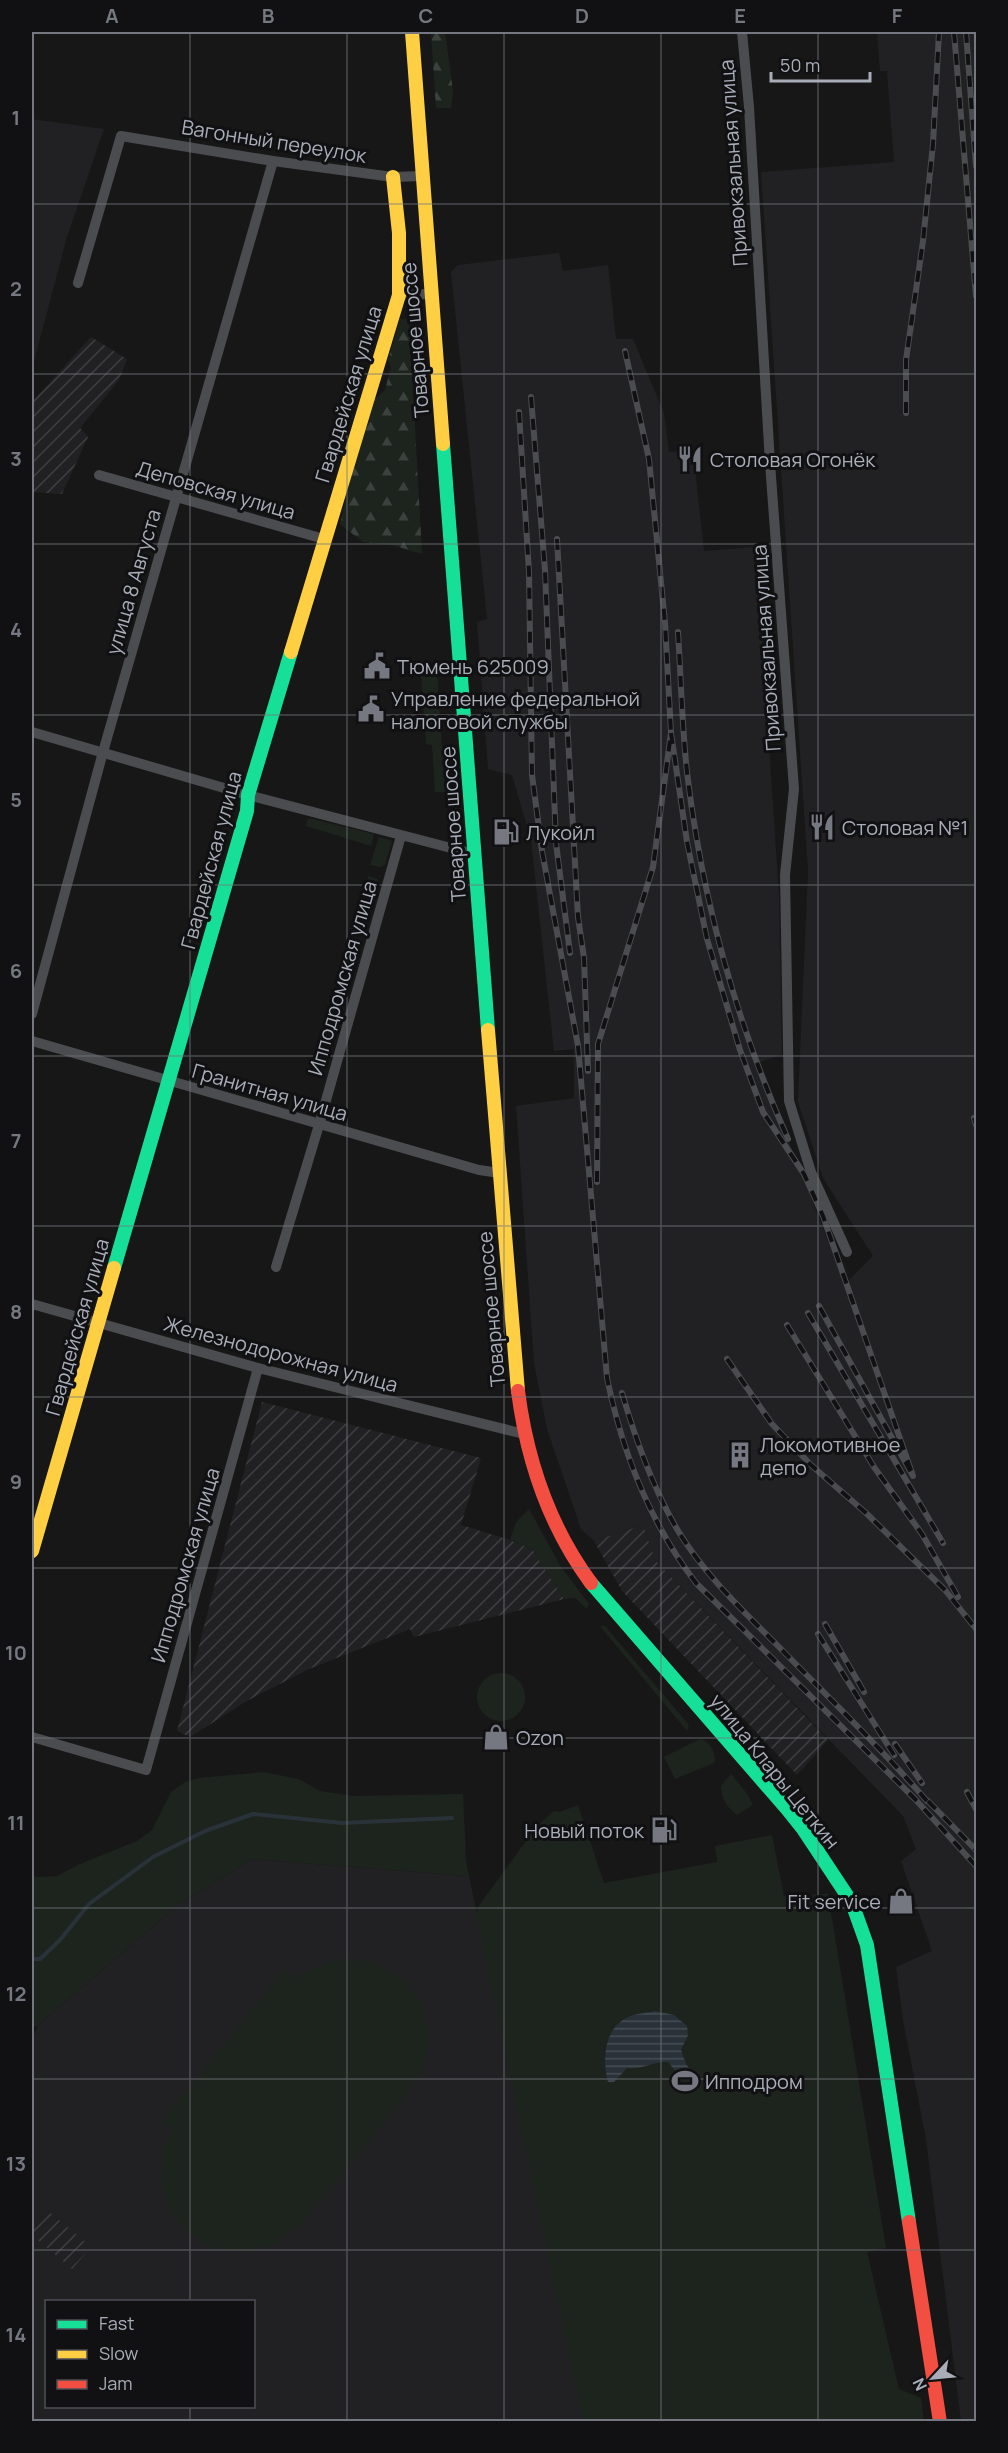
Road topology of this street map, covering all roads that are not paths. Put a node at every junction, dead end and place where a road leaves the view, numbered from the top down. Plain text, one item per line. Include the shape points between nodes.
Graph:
1 (412, 32) edge
2 (742, 32) edge
3 (273, 161) junction
4 (422, 176) junction
5 (393, 177) junction
6 (78, 283) dead end
7 (431, 294) junction
8 (399, 295) junction
9 (99, 475) dead end
10 (176, 497) junction
11 (324, 539) junction
12 (32, 732) edge
13 (103, 752) junction
14 (248, 795) junction
15 (401, 836) junction
16 (474, 854) junction
17 (32, 1014) edge
18 (32, 1041) edge
19 (169, 1082) junction
20 (319, 1125) junction
21 (500, 1173) junction
22 (848, 1251) dead end
23 (276, 1267) dead end
24 (32, 1304) edge
25 (99, 1324) junction
26 (258, 1368) junction
27 (524, 1434) junction
28 (32, 1551) edge
29 (32, 1737) edge
30 (939, 2421) edge

1 - 4 street, Товарное шоссе
2 - 22 street, Привокзальная улица via 794,789 785,875 789,1101 811,1172
3 - 5 street, Вагонный переулок
3 - 6 street, Вагонный переулок via 121,136
3 - 10 street, улица 8 Августа
4 - 5 street, Вагонный переулок
4 - 7 street, Товарное шоссе
5 - 8 street, Гвардейская улица via 399,233
7 - 8 street
7 - 16 street, Товарное шоссе
8 - 11 street, Гвардейская улица
9 - 10 street, Деповская улица
10 - 11 street, Деповская улица
10 - 13 street, улица 8 Августа
11 - 14 street, Гвардейская улица
12 - 13 street
13 - 14 street
13 - 17 street, улица 8 Августа
14 - 15 street
14 - 19 street, Гвардейская улица via 247,811
15 - 16 street
15 - 20 street, Ипподромская улица
16 - 21 street, Товарное шоссе
18 - 19 street, Гранитная улица
19 - 20 street, Гранитная улица
19 - 25 street, Гвардейская улица
20 - 21 street, Гранитная улица
20 - 23 street, Ипподромская улица
21 - 27 street, Товарное шоссе
24 - 25 street, Железнодорожная улица
25 - 26 street, Железнодорожная улица
25 - 28 street, Гвардейская улица
26 - 27 street, Железнодорожная улица
26 - 29 street, Ипподромская улица via 146,1770
27 - 30 street, улица Клары Цеткин via 538,1488 564,1544 590,1581 803,1829 852,1903 867,1945

